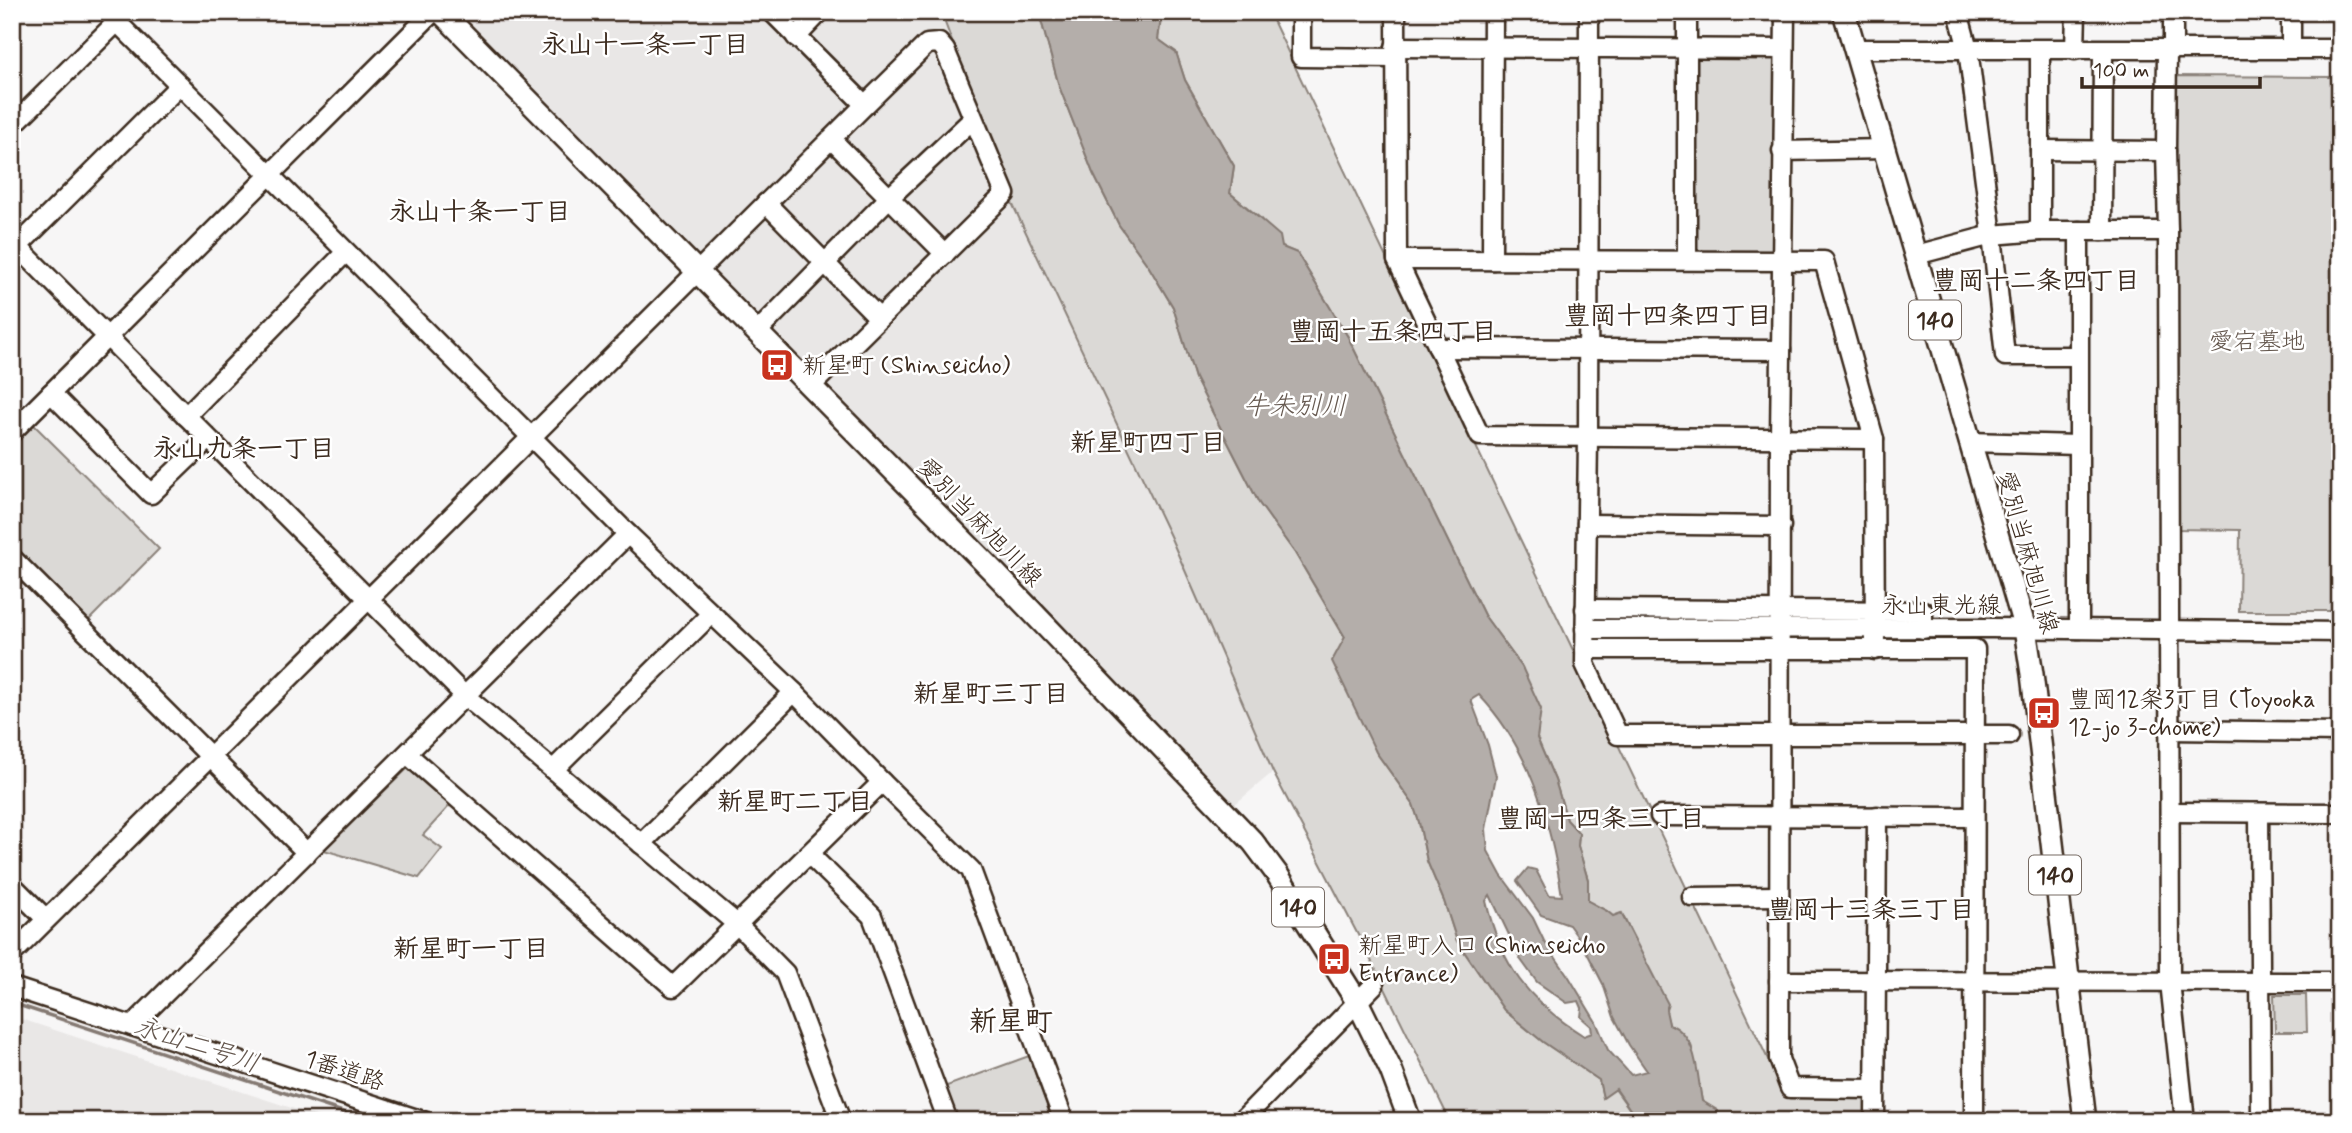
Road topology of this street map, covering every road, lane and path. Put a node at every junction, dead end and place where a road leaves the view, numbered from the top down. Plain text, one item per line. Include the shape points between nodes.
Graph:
1 (433, 12) edge
2 (441, 12) edge
3 (772, 12) edge
4 (820, 12) edge
5 (1301, 12) edge
6 (1395, 12) edge
7 (1493, 12) edge
8 (1589, 12) edge
9 (1687, 12) edge
10 (1785, 12) edge
11 (1844, 12) edge
12 (1958, 12) edge
13 (2076, 12) edge
14 (2173, 12) edge
15 (2291, 12) edge
16 (112, 17) edge
17 (796, 37) junction
18 (1493, 48) junction
19 (1589, 48) junction
20 (1686, 48) junction
21 (1784, 49) junction
22 (1856, 49) junction
23 (1968, 49) junction
24 (2291, 49) junction
25 (2340, 49) edge
26 (2040, 50) junction
27 (2076, 50) junction
28 (2103, 50) junction
29 (2170, 50) junction
30 (1395, 53) junction
31 (180, 85) junction
32 (865, 105) junction
33 (973, 119) junction
34 (12, 126) edge
35 (831, 139) junction
36 (1885, 149) junction
37 (1782, 150) junction
38 (2040, 150) junction
39 (2102, 151) junction
40 (2166, 151) junction
41 (270, 175) junction
42 (890, 197) junction
43 (766, 203) junction
44 (2079, 231) junction
45 (2102, 231) junction
46 (2168, 231) junction
47 (2040, 232) junction
48 (1992, 235) junction
49 (14, 246) edge
50 (346, 252) junction
51 (945, 254) junction
52 (1916, 255) junction
53 (1396, 260) junction
54 (1492, 260) junction
55 (1588, 260) junction
56 (1687, 260) junction
57 (1782, 261) junction
58 (824, 264) junction
59 (697, 272) junction
60 (878, 318) junction
61 (757, 332) junction
62 (107, 337) junction
63 (1438, 348) junction
64 (1588, 348) junction
65 (1781, 350) junction
66 (2078, 356) junction
67 (811, 386) junction
68 (51, 393) junction
69 (186, 416) junction
70 (12, 432) edge
71 (532, 436) junction
72 (1588, 438) junction
73 (208, 439) junction
74 (1780, 439) junction
75 (1874, 439) junction
76 (1969, 442) junction
77 (2078, 445) junction
78 (1587, 524) junction
79 (1781, 526) junction
80 (628, 534) junction
81 (12, 558) edge
82 (368, 600) junction
83 (1585, 609) junction
84 (1682, 610) junction
85 (1780, 610) junction
86 (1875, 611) junction
87 (711, 614) junction
88 (1585, 629) junction
89 (1682, 629) junction
90 (1779, 629) junction
91 (1923, 629) junction
92 (2025, 629) junction
93 (2079, 629) junction
94 (1875, 630) junction
95 (2168, 631) junction
96 (2340, 632) edge
97 (1584, 649) junction
98 (1682, 649) junction
99 (1780, 649) junction
100 (1875, 650) junction
101 (794, 692) junction
102 (465, 696) junction
103 (2168, 730) junction
104 (2340, 732) edge
105 (1780, 734) junction
106 (2009, 735) dead end
107 (1975, 736) junction
108 (407, 754) junction
109 (211, 758) junction
110 (553, 770) junction
111 (882, 782) junction
112 (2170, 812) junction
113 (2259, 813) junction
114 (2340, 813) edge
115 (1780, 815) junction
116 (1660, 816) dead end
117 (1877, 816) junction
118 (1974, 817) junction
119 (641, 844) junction
120 (307, 853) junction
121 (810, 855) junction
122 (12, 885) edge
123 (1779, 896) junction
124 (1692, 897) dead end
125 (46, 919) junction
126 (738, 925) junction
127 (12, 954) edge
128 (1877, 980) junction
129 (1779, 981) junction
130 (1974, 981) junction
131 (2260, 981) junction
132 (2068, 982) junction
133 (2170, 982) junction
134 (2340, 982) edge
135 (1374, 985) dead end
136 (12, 987) edge
137 (1358, 1003) junction
138 (132, 1026) junction
139 (1875, 1089) junction
140 (1060, 1120) edge
141 (423, 1121) edge
142 (841, 1121) edge
143 (948, 1121) edge
144 (1241, 1121) edge
145 (1410, 1121) edge
146 (1875, 1121) edge
147 (1974, 1121) edge
148 (2085, 1121) edge
149 (2185, 1121) edge
150 (2261, 1121) edge

1 - 41 street
2 - 59 main road, 愛別当麻旭川線 / 140
3 - 17 street
4 - 17 street
5 - 30 street via 1301,57
6 - 30 street
7 - 18 street
8 - 19 street
9 - 20 street
10 - 21 street
11 - 22 main road, 愛別当麻旭川線 / 140
12 - 23 street
13 - 27 street
14 - 29 street
15 - 24 street
16 - 31 street
16 - 34 street
17 - 32 street
18 - 19 street
18 - 30 street
18 - 54 street
19 - 20 street
19 - 55 street
20 - 21 street
20 - 56 street
21 - 37 street
22 - 23 street
22 - 36 main road, 愛別当麻旭川線 / 140
23 - 26 street
23 - 48 street
24 - 25 street
24 - 29 street
26 - 27 street
26 - 38 street
27 - 28 street
28 - 29 street
28 - 39 street
29 - 40 street
30 - 53 street
31 - 41 street
31 - 49 street
32 - 33 street via 927,44 935,42 945,50
32 - 35 street
33 - 42 street
33 - 51 street via 1005,194
35 - 42 street
35 - 43 street
36 - 37 street
36 - 52 main road, 愛別当麻旭川線 / 140
37 - 57 street
38 - 39 street
38 - 47 street
39 - 40 street
39 - 45 street
40 - 46 street
41 - 50 street
41 - 62 street
42 - 51 street
42 - 58 street
43 - 58 street
43 - 59 street
44 - 45 street
44 - 47 street
44 - 66 street
45 - 46 street
46 - 95 street
47 - 48 street
48 - 52 street
48 - 66 street via 2005,356
49 - 62 street
50 - 69 street
50 - 71 street
51 - 60 street
52 - 76 main road, 愛別当麻旭川線 / 140
53 - 54 street
53 - 63 street
54 - 55 street
55 - 56 street
55 - 64 street
56 - 57 street
57 - 65 street
57 - 75 street via 1824,261
58 - 60 street
58 - 61 street
59 - 61 main road, 愛別当麻旭川線 / 140
59 - 71 street
60 - 67 street
61 - 67 main road, 愛別当麻旭川線 / 140
62 - 68 street
62 - 69 street
63 - 64 street
63 - 72 street via 1480,436
64 - 65 street
64 - 72 street
65 - 74 street
66 - 77 street
67 - 137 main road, 愛別当麻旭川線 / 140 via 1229,815 1277,874
68 - 70 street
68 - 73 street via 151,494
69 - 73 street
71 - 80 street
71 - 82 street
72 - 74 street
72 - 78 street
73 - 82 street
74 - 75 street
74 - 79 street
75 - 86 street
76 - 77 street
76 - 92 main road, 愛別当麻旭川線 / 140
77 - 93 street
78 - 79 street
78 - 83 street
79 - 85 street
80 - 87 street
80 - 102 street
81 - 109 street
82 - 102 street
82 - 109 street
83 - 84 street
83 - 88 street
84 - 85 street
84 - 89 street
85 - 86 street
85 - 90 street
86 - 91 street via 1923,611
86 - 94 street
87 - 101 street
87 - 110 street
88 - 89 street, 永山東光線
88 - 97 street
89 - 90 street, 永山東光線
89 - 98 street
90 - 94 street, 永山東光線
90 - 99 street
91 - 92 street, 永山東光線
91 - 94 street, 永山東光線
92 - 93 street, 永山東光線
92 - 132 main road, 愛別当麻旭川線 / 140
93 - 95 street, 永山東光線
94 - 100 street
95 - 96 street, 永山東光線
95 - 103 street
97 - 98 street
97 - 105 street via 1585,664 1618,735
98 - 99 street
99 - 100 street
99 - 105 street
100 - 107 street via 1975,649
101 - 111 street
101 - 119 street
102 - 108 street
102 - 110 street
103 - 104 street
103 - 112 street
105 - 107 street
105 - 115 street
106 - 107 street
107 - 118 street
108 - 120 street
108 - 126 street via 673,987
109 - 120 street
109 - 125 street
110 - 119 street
111 - 121 street
111 - 140 street via 971,870
112 - 113 street
112 - 133 street
113 - 114 street
113 - 131 street
115 - 116 street
115 - 117 street
115 - 123 street
117 - 118 street
117 - 128 street
118 - 130 street
119 - 126 street
120 - 138 street
121 - 126 street
121 - 143 street via 872,916
122 - 125 street
123 - 124 street
123 - 129 street
125 - 127 street
126 - 142 street via 785,973
128 - 129 street
128 - 130 street
128 - 139 street
129 - 139 street via 1779,1059 1790,1088
130 - 132 street
130 - 147 street
131 - 133 street
131 - 134 street
131 - 150 street
132 - 133 street
132 - 148 main road, 愛別当麻旭川線 / 140
133 - 149 street
135 - 137 street
136 - 138 street, 1番道路
137 - 144 street
137 - 145 main road, 愛別当麻旭川線 / 140
138 - 141 street, 1番道路
139 - 146 street

